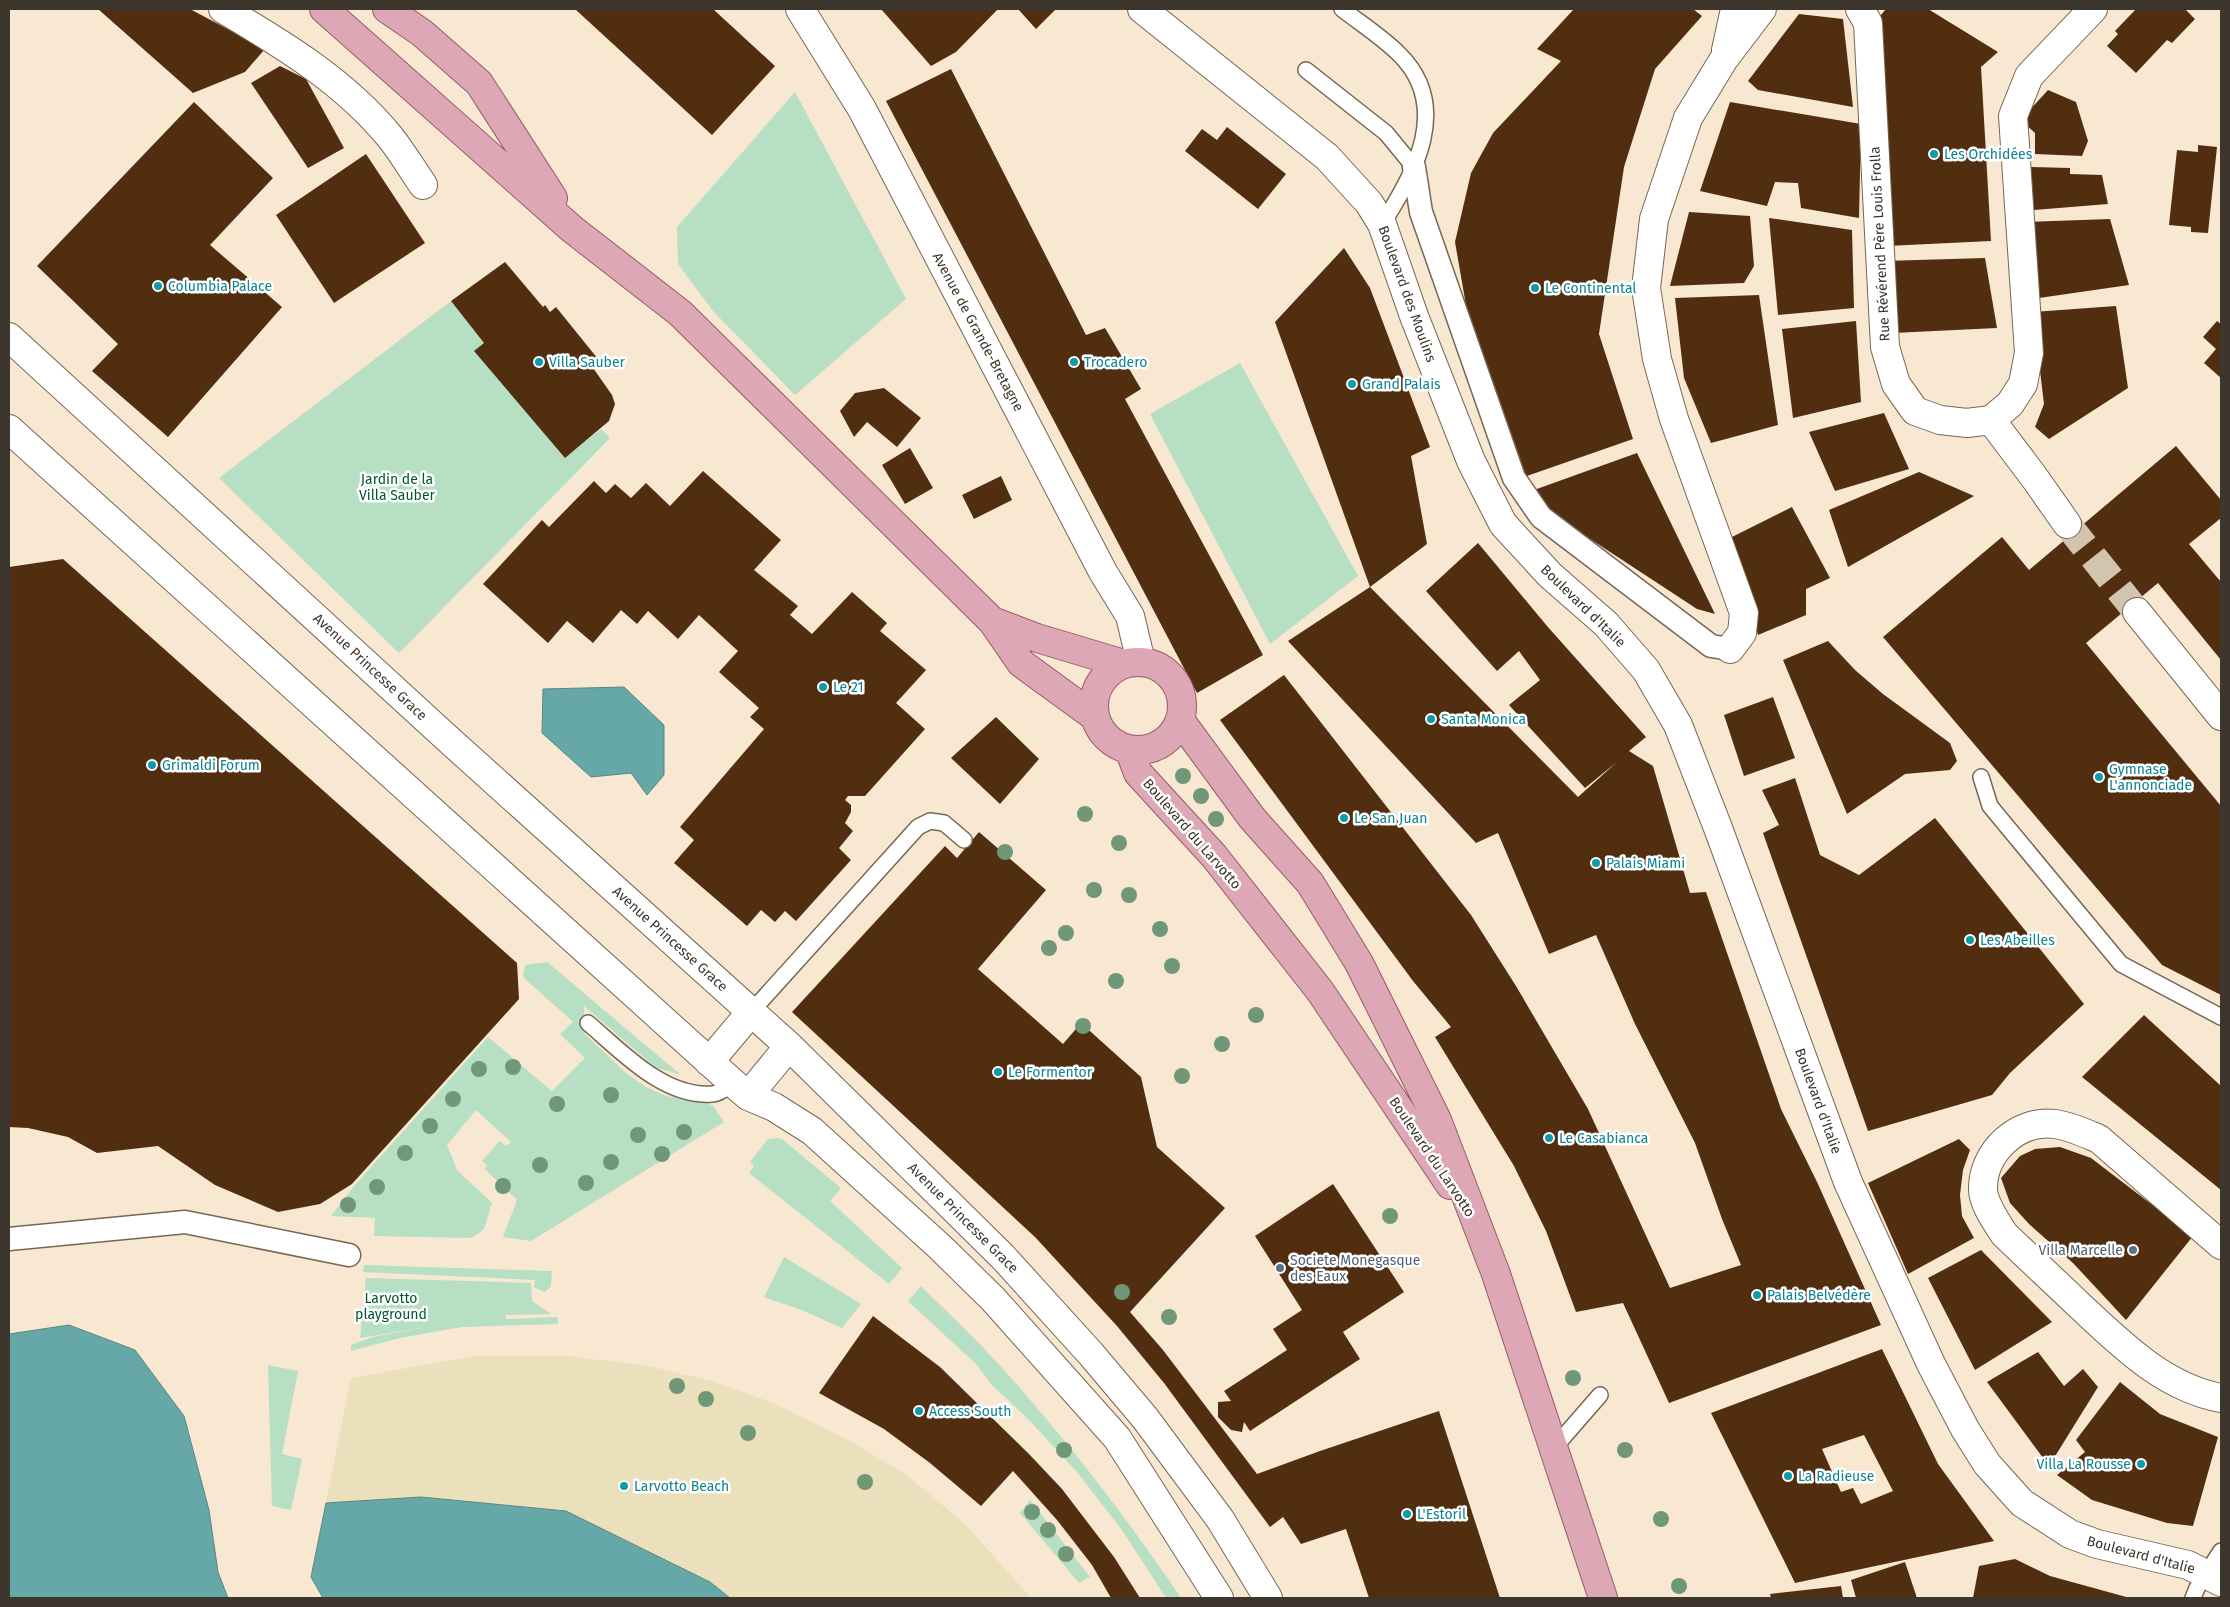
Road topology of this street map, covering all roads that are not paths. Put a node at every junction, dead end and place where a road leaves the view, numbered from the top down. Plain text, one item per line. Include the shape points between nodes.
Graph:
1 (223, 9) edge
2 (324, 9) edge
3 (387, 9) edge
4 (800, 9) edge
5 (1142, 9) edge
6 (1342, 9) edge
7 (1735, 9) edge
8 (1762, 9) edge
9 (1860, 9) edge
10 (2093, 9) edge
11 (1724, 59) junction
12 (1306, 70) dead end
13 (1414, 167) junction
14 (423, 185) dead end
15 (1382, 224) junction
16 (572, 228) junction
17 (9, 337) edge
18 (1991, 420) junction
19 (9, 429) edge
20 (1502, 524) joint
21 (2067, 524) tunnel mouth
22 (2137, 612) tunnel mouth
23 (992, 621) junction
24 (1730, 649) joint
25 (1132, 663) junction
26 (2221, 716) edge
27 (1095, 717) junction
28 (1180, 720) junction
29 (1129, 749) junction
30 (1981, 777) dead end
31 (964, 840) dead end
32 (751, 1012) junction
33 (2221, 1016) edge
34 (588, 1023) dead end
35 (789, 1046) junction
36 (709, 1062) junction
37 (740, 1090) junction
38 (1475, 1222) junction
39 (9, 1239) edge
40 (2221, 1245) edge
41 (349, 1255) dead end
42 (1600, 1395) dead end
43 (2221, 1398) edge
44 (1553, 1449) junction
45 (2221, 1551) edge
46 (2214, 1578) edge
47 (1220, 1598) edge
48 (1268, 1598) edge
49 (1603, 1598) edge
50 (2193, 1598) edge

1 - 14 street via 284,45 337,83 390,137
2 - 16 main road
3 - 16 main road via 422,34 479,84
4 - 25 street, Avenue de Grande-Bretagne via 862,109 1103,572 1130,616
5 - 15 street, Boulevard des Moulins via 1327,157 1369,203
6 - 13 lane via 1400,54 1419,83 1426,107 1426,125
7 - 11 street
8 - 11 street
9 - 18 street, Rue Révérend Père Louis Frolla via 1868,23 1885,347 1896,384 1915,411 1940,420 1967,423
10 - 18 street via 2029,76 2013,116 2029,353 2023,384 2010,404
11 - 24 street via 1688,118 1654,218 1646,288 1657,359 1674,418 1744,614 1742,633
12 - 13 lane via 1386,133
13 - 15 lane
13 - 24 street via 1421,212 1514,478 1541,517 1711,646
15 - 20 street, Boulevard des Moulins via 1471,461
16 - 23 main road via 680,313
17 - 32 street, Avenue Princesse Grace
18 - 21 street
19 - 36 street
20 - 46 street, Boulevard d'Italie via 1550,575 1606,624 1646,670 1678,725 1848,1182 1931,1364 1987,1464 2022,1503 2070,1534 2097,1544 2188,1565
22 - 26 street
23 - 25 main road via 1037,638
23 - 27 main road via 1021,663
25 - 27 main road via 1109,672 1099,685 1094,700
25 - 28 main road via 1160,668 1174,681 1182,700
27 - 29 main road via 1102,732 1114,743
28 - 29 main road via 1172,734 1160,744 1145,750
28 - 38 main road, Boulevard du Larvotto via 1252,818 1310,883 1354,955 1437,1120
29 - 38 main road, Boulevard du Larvotto via 1138,773 1214,856 1320,991
30 - 33 lane via 1990,806 2121,964
31 - 32 lane via 944,823 930,821 918,827
32 - 35 street, Avenue Princesse Grace
32 - 36 street
34 - 37 lane via 656,1080 689,1092 714,1094
35 - 37 street
35 - 48 street, Avenue Princesse Grace via 1003,1256 1092,1354 1145,1418 1220,1519
36 - 37 street
37 - 47 street via 812,1131 993,1299 1117,1438
38 - 44 main road via 1496,1274
39 - 41 street via 185,1222
40 - 43 street via 2098,1139 2076,1129 2054,1124 2033,1125 2012,1134 1995,1150 1985,1171 1983,1191 1991,1214 2004,1234 2129,1351 2188,1388
42 - 44 lane
44 - 49 main road
45 - 46 lane
46 - 50 lane

